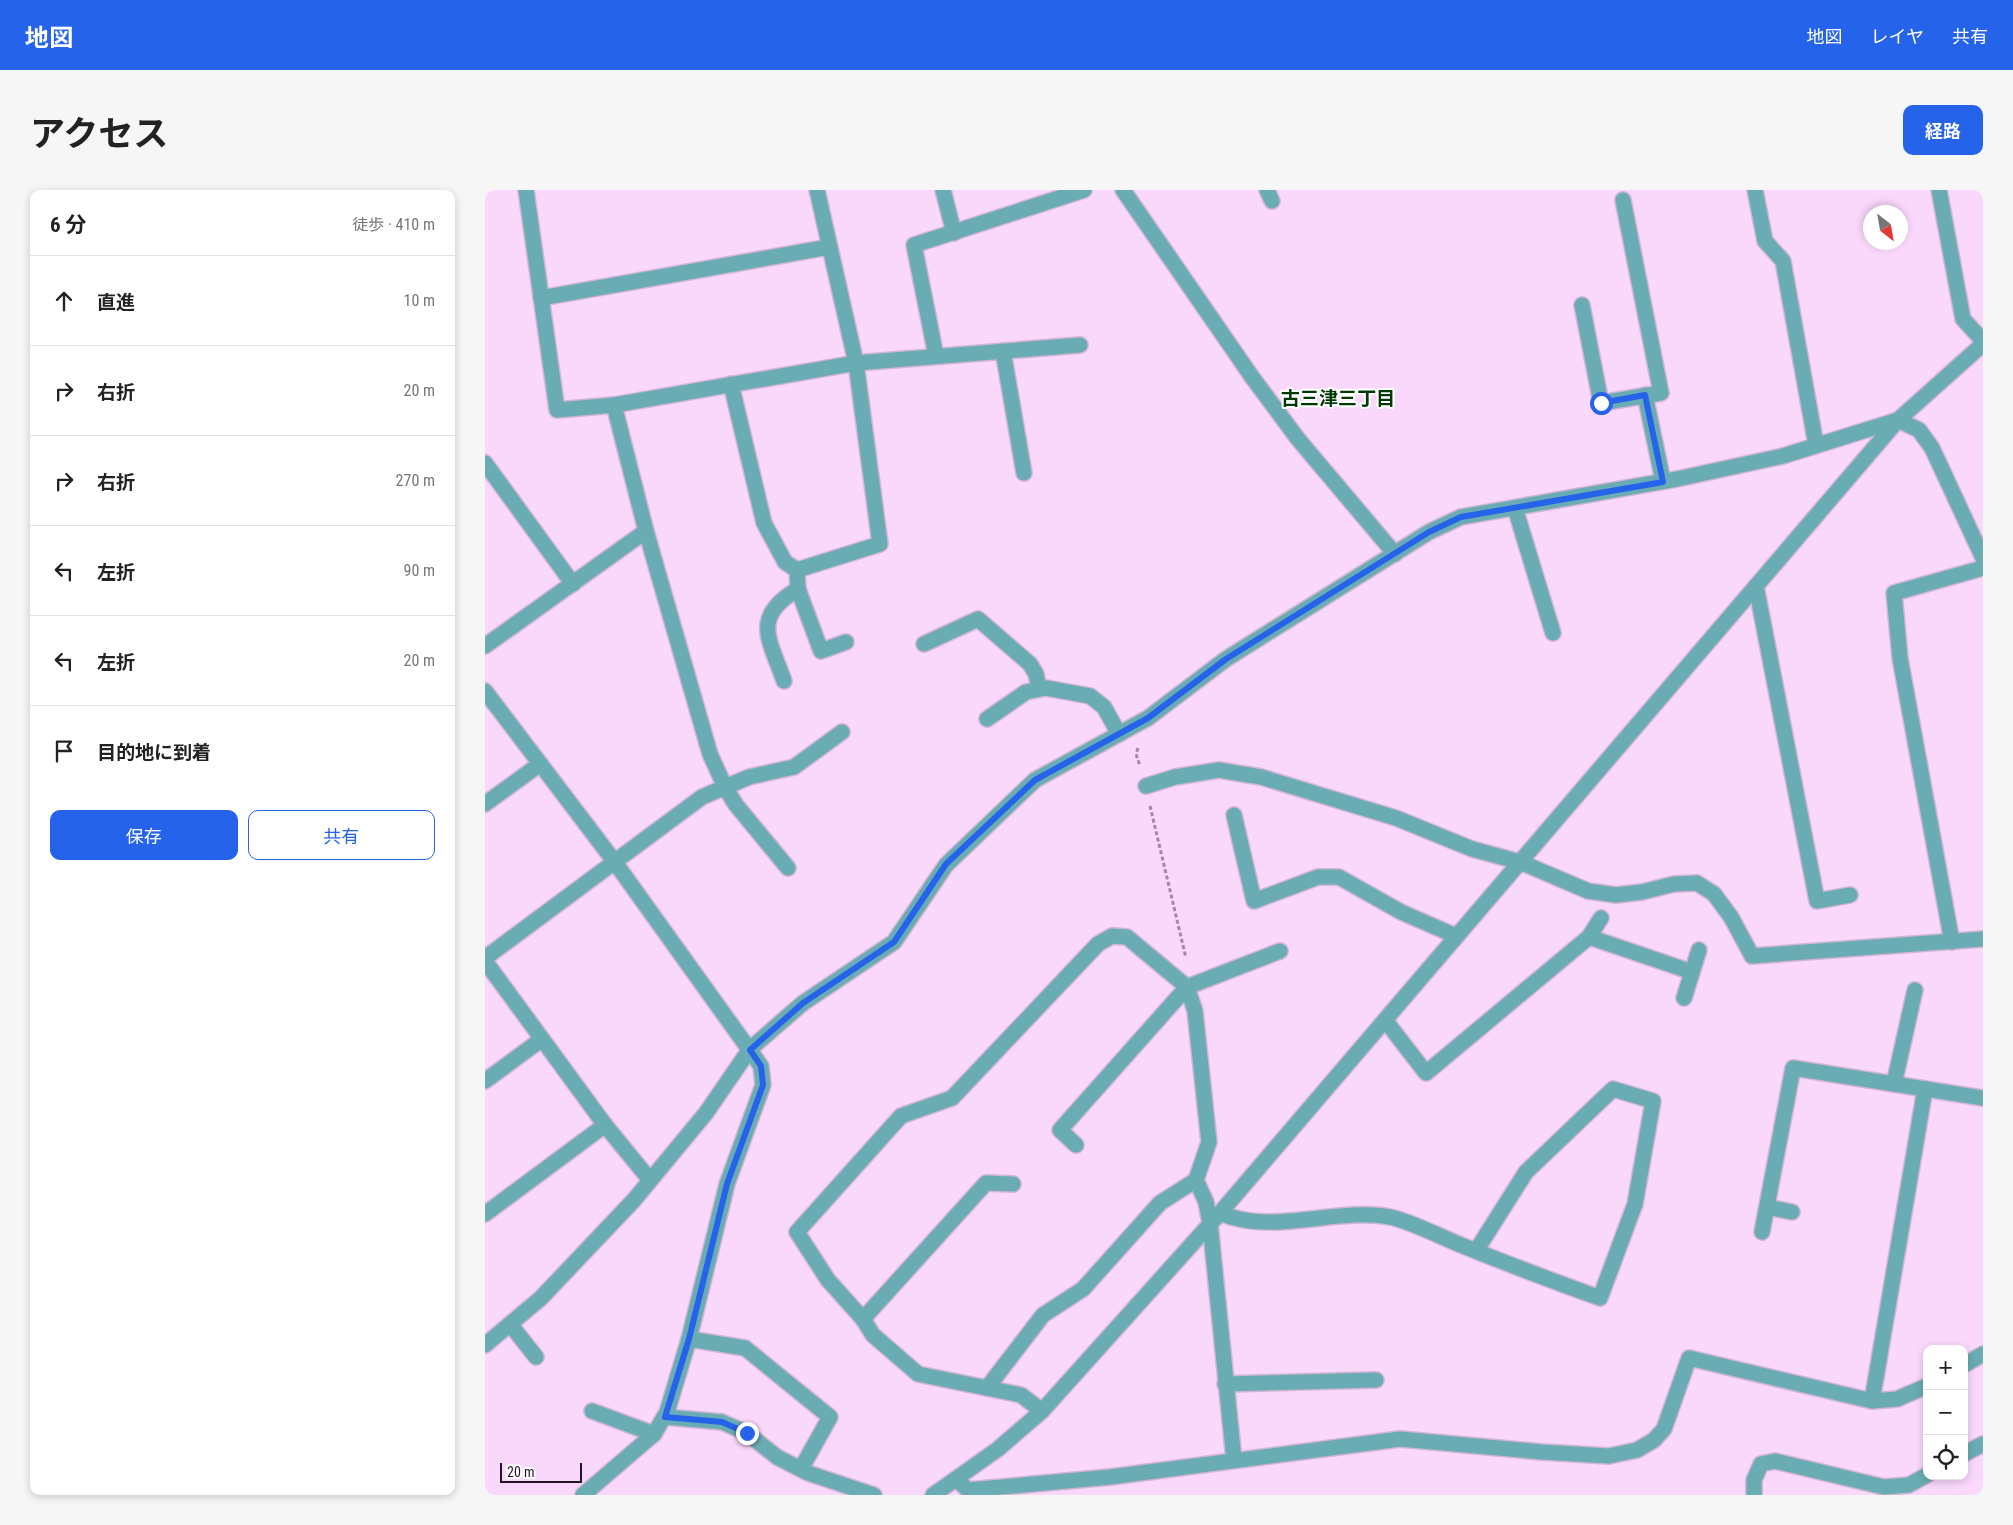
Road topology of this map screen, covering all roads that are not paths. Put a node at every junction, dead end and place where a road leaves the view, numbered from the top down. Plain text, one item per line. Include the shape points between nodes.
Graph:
1 (526, 190) edge
2 (817, 190) edge
3 (943, 190) edge
4 (1083, 190) edge
5 (1123, 190) edge
6 (1755, 190) edge
7 (1939, 190) edge
8 (1623, 200) dead end
9 (954, 233) junction
10 (829, 246) junction
11 (541, 298) junction
12 (1582, 305) dead end
13 (1983, 343) edge
14 (1080, 345) dead end
15 (1003, 351) junction
16 (936, 356) junction
17 (856, 363) junction
18 (731, 384) junction
19 (1645, 395) junction
20 (614, 404) junction
21 (1898, 420) junction
22 (1816, 445) junction
23 (485, 463) edge
24 (1024, 473) dead end
25 (1663, 482) junction
26 (1515, 508) junction
27 (647, 531) junction
28 (1395, 554) junction
29 (1983, 558) edge
30 (1983, 568) edge
31 (797, 570) junction
32 (573, 584) junction
33 (1756, 586) junction
34 (798, 589) junction
35 (1553, 632) dead end
36 (846, 642) dead end
37 (924, 644) dead end
38 (485, 646) edge
39 (784, 681) dead end
40 (1039, 689) junction
41 (485, 691) edge
42 (987, 719) dead end
43 (842, 732) dead end
44 (1119, 734) junction
45 (540, 764) junction
46 (1146, 786) road end
47 (725, 787) junction
48 (485, 804) edge
49 (1234, 815) dead end
50 (615, 861) junction
51 (1520, 862) junction
52 (788, 868) dead end
53 (1850, 895) dead end
54 (1601, 918) dead end
55 (1456, 936) junction
56 (1589, 937) junction
57 (1983, 939) edge
58 (1953, 942) junction
59 (1699, 950) dead end
60 (1280, 952) dead end
61 (485, 959) edge
62 (1692, 972) junction
63 (1187, 987) junction
64 (1915, 990) dead end
65 (1684, 998) dead end
66 (1385, 1020) junction
67 (542, 1039) junction
68 (750, 1050) junction
69 (485, 1081) edge
70 (1894, 1084) junction
71 (1925, 1089) junction
72 (1983, 1098) edge
73 (605, 1125) junction
74 (1076, 1145) dead end
75 (650, 1180) junction
76 (1197, 1180) junction
77 (1013, 1184) dead end
78 (1767, 1207) junction
79 (1792, 1212) dead end
80 (485, 1214) edge
81 (1215, 1218) junction
82 (1762, 1232) dead end
83 (1476, 1251) junction
84 (863, 1319) junction
85 (510, 1324) junction
86 (689, 1339) junction
87 (485, 1345) edge
88 (1983, 1354) edge
89 (536, 1357) dead end
90 (1968, 1363) edge
91 (1376, 1380) dead end
92 (1225, 1384) junction
93 (987, 1388) junction
94 (1923, 1388) edge
95 (1872, 1401) junction
96 (592, 1411) dead end
97 (1042, 1411) junction
98 (665, 1417) junction
99 (654, 1434) junction
100 (1983, 1444) edge
101 (1968, 1452) edge
102 (1233, 1460) junction
103 (801, 1469) junction
104 (956, 1479) junction
105 (1923, 1479) edge
106 (1909, 1490) edge
107 (583, 1495) edge
108 (875, 1495) edge
109 (933, 1495) edge
110 (1754, 1495) edge

1 - 11 street
2 - 10 street
3 - 9 street
4 - 9 street
5 - 28 street via 1298,439
6 - 22 street via 1765,241 1783,261
7 - 13 street via 1963,319
8 - 19 street via 1661,393
9 - 16 street via 914,246
10 - 11 street
10 - 17 street
11 - 20 street via 557,410
12 - 19 street via 1601,403
13 - 21 street
14 - 15 street
15 - 16 street
15 - 24 street
16 - 17 street
17 - 18 street
17 - 31 street via 880,544
18 - 20 street
18 - 31 street via 764,523 785,562
19 - 25 street
20 - 27 street
21 - 22 street
21 - 29 street via 1919,430 1932,448
21 - 33 street
22 - 25 street via 1783,456
23 - 32 street
25 - 26 street
26 - 28 street via 1461,517 1429,532
26 - 35 street
27 - 32 street
27 - 47 street via 711,754
28 - 44 street via 1226,659 1148,718
30 - 58 street via 1893,594 1900,658
31 - 34 street
32 - 38 street
33 - 51 street
33 - 53 street via 1817,901
34 - 36 street via 821,651
34 - 39 street via 769,614 768,636
37 - 40 street via 978,618 1030,664
40 - 42 street via 1026,692
40 - 44 street via 1090,696 1104,707
41 - 45 street
43 - 47 street via 794,768 749,776
44 - 68 street via 1035,780 946,864 894,942 803,1003
45 - 48 street
45 - 50 street
46 - 51 street via 1175,777 1219,770 1261,777 1396,818 1472,849
47 - 50 street via 702,797
47 - 52 street via 735,805
49 - 55 street via 1254,901 1318,877 1339,877 1401,912
50 - 61 street
50 - 68 street
51 - 55 street
51 - 58 street via 1588,891 1616,895 1697,883 1714,894 1752,956
54 - 56 street
55 - 66 street
56 - 62 street
56 - 66 street via 1426,1073
57 - 58 street
59 - 62 street
60 - 63 street
61 - 67 street
62 - 65 street
63 - 74 street via 1060,1130
63 - 76 street via 1195,1012 1209,1142
63 - 84 street via 1127,937 1112,936 1098,944 952,1098 901,1116 797,1232 828,1280
64 - 70 street
66 - 81 street
67 - 69 street
67 - 73 street
68 - 75 street via 706,1113
68 - 86 street via 761,1066 763,1085 727,1184
70 - 71 street
70 - 78 street via 1793,1068
71 - 72 street
71 - 95 street
73 - 75 street
73 - 80 street
75 - 85 street via 541,1298
76 - 81 street
76 - 93 street via 1160,1203 1083,1289 1043,1315
77 - 84 street via 987,1183
78 - 79 street
78 - 82 street
81 - 83 street via 1269,1222 1359,1215 1391,1217
81 - 92 street
81 - 97 street
83 - 83 street via 1600,1298 1635,1204 1653,1101 1613,1089 1526,1172
84 - 93 street via 873,1335 918,1374
85 - 87 street
85 - 89 street
86 - 98 street
86 - 103 street via 745,1348 831,1417
88 - 90 street
91 - 92 street
92 - 102 street
93 - 97 street via 1021,1395
94 - 95 street via 1897,1399
95 - 102 street via 1689,1358 1664,1429 1654,1440 1637,1450 1609,1456 1400,1439
96 - 99 street
97 - 104 street via 998,1449
98 - 99 street
98 - 103 street via 722,1422 747,1433 777,1457
99 - 107 street
100 - 101 street
102 - 104 street via 1110,1477 968,1490
103 - 108 street via 853,1490
104 - 109 street
105 - 106 street
106 - 110 street via 1775,1461 1761,1464 1754,1480

